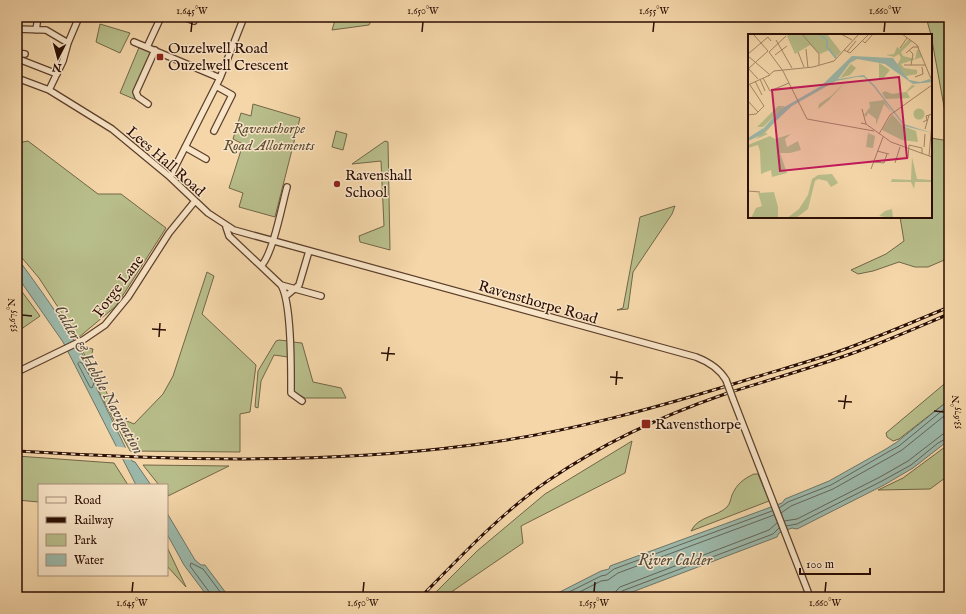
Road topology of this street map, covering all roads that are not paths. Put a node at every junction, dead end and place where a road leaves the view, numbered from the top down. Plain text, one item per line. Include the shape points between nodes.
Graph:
1 (38, 17) edge
2 (79, 17) edge
3 (161, 17) edge
4 (184, 17) edge
5 (244, 17) edge
6 (194, 21) dead end
7 (17, 29) edge
8 (36, 30) junction
9 (134, 42) dead end
10 (68, 43) junction
11 (147, 47) junction
12 (155, 50) junction
13 (17, 53) edge
14 (25, 54) dead end
15 (21, 60) dead end
16 (57, 74) junction
17 (17, 78) edge
18 (220, 78) junction
19 (216, 86) junction
20 (49, 90) junction
21 (148, 104) dead end
22 (214, 131) dead end
23 (185, 147) junction
24 (206, 159) dead end
25 (170, 177) junction
26 (287, 187) dead end
27 (195, 201) junction
28 (226, 227) junction
29 (272, 241) junction
30 (309, 251) junction
31 (261, 266) junction
32 (282, 285) junction
33 (296, 289) junction
34 (286, 296) junction
35 (321, 296) dead end
36 (17, 372) edge
37 (302, 401) dead end
38 (810, 597) edge

1 - 8 street
2 - 10 street
3 - 11 street
4 - 6 street
5 - 18 street
7 - 8 street
8 - 10 street via 46,30
9 - 11 street
10 - 16 street
11 - 12 street
12 - 18 street
12 - 21 street via 136,92 138,98
13 - 14 street
15 - 16 street
16 - 20 street
17 - 20 street, Lees Hall Road
18 - 19 street
19 - 22 street via 232,95
19 - 23 street
20 - 25 street, Lees Hall Road via 112,129
23 - 24 street
23 - 25 street
25 - 27 street, Lees Hall Road
26 - 29 street
27 - 28 street, Lees Hall Road
27 - 36 street, Forge Lane via 169,233 124,303 105,325 78,342
28 - 29 street, Ravensthorpe Road
28 - 31 street, Lees Hall Road via 229,236
29 - 30 street, Ravensthorpe Road
29 - 31 street via 265,262
30 - 33 street
30 - 38 street, Ravensthorpe Road, bridge via 704,360 722,372
31 - 32 street, Lees Hall Road
32 - 33 street, Lees Hall Road
32 - 34 street, Lees Hall Road
33 - 34 street
33 - 35 street, Lees Hall Road
34 - 37 street, Lees Hall Road via 291,394

